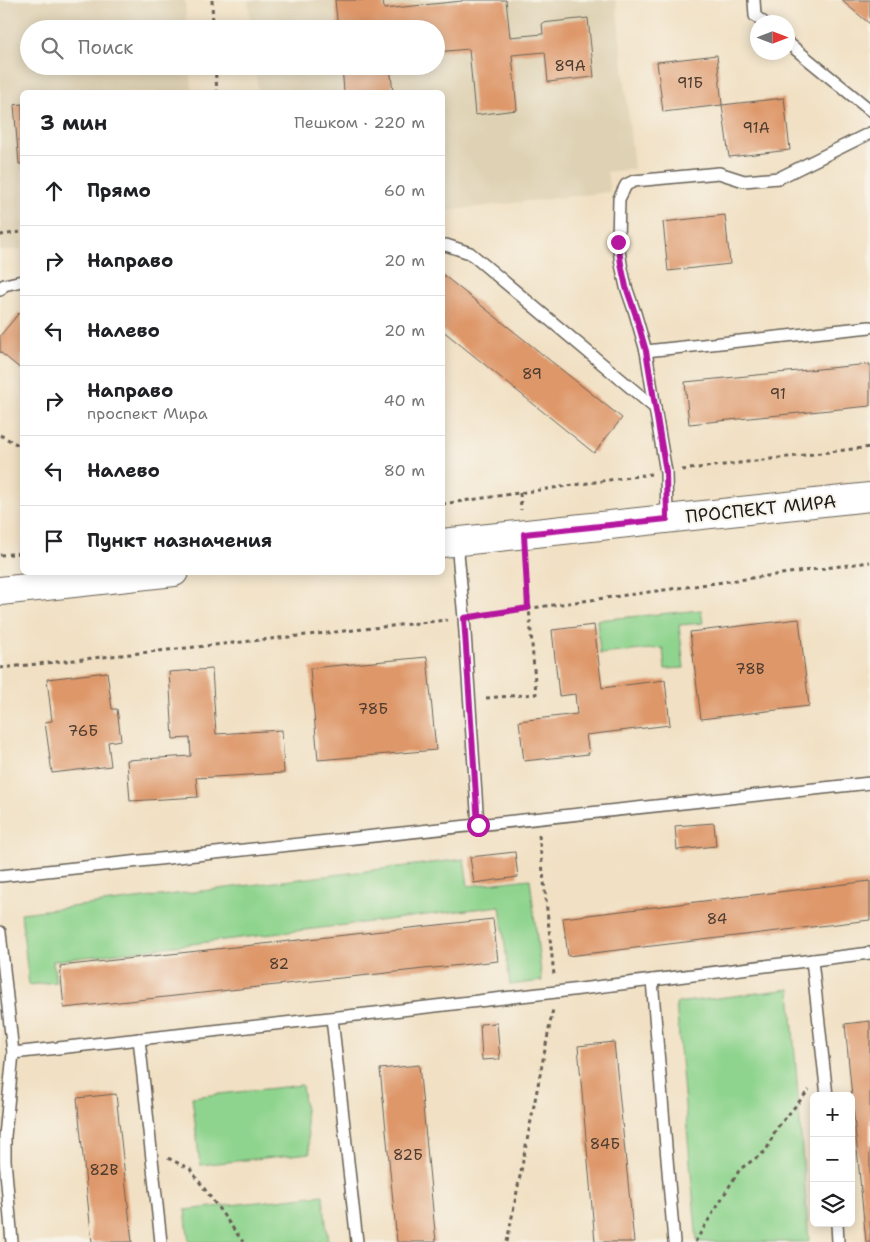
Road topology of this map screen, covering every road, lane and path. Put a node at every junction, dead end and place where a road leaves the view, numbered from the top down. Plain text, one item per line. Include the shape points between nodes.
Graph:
1 (212, 0) edge
2 (754, 0) edge
3 (755, 15) edge
4 (213, 20) edge
5 (795, 48) edge
6 (215, 75) edge
7 (216, 90) edge
8 (870, 110) edge
9 (870, 133) edge
10 (20, 232) edge
11 (0, 234) edge
12 (445, 245) edge
13 (20, 281) edge
14 (0, 290) edge
15 (870, 327) edge
16 (646, 351) junction
17 (655, 408) junction
18 (0, 436) edge
19 (20, 446) edge
20 (520, 493) dead end
21 (870, 497) edge
22 (667, 519) junction
23 (524, 534) junction
24 (450, 542) edge
25 (20, 553) edge
26 (0, 555) edge
27 (870, 562) edge
28 (147, 575) edge
29 (0, 591) edge
30 (528, 608) junction
31 (464, 618) junction
32 (0, 668) edge
33 (470, 699) junction
34 (870, 783) edge
35 (537, 819) junction
36 (478, 825) junction
37 (0, 876) edge
38 (0, 932) edge
39 (870, 953) edge
40 (812, 960) junction
41 (652, 980) junction
42 (556, 992) junction
43 (332, 1018) junction
44 (139, 1039) junction
45 (13, 1053) junction
46 (825, 1071) junction
47 (827, 1092) edge
48 (152, 1150) junction
49 (837, 1227) edge
50 (12, 1242) edge
51 (161, 1242) edge
52 (243, 1242) edge
53 (357, 1242) edge
54 (507, 1242) edge
55 (674, 1242) edge
56 (694, 1242) edge
57 (838, 1242) edge

1 - 4 path
2 - 3 lane
5 - 8 lane
6 - 7 path
9 - 16 lane via 779,178 744,181 719,173 634,181 626,185 619,200 618,242 626,287
10 - 11 path
12 - 17 lane via 470,253
13 - 14 lane via 4,285
15 - 16 lane
16 - 17 lane
17 - 22 lane via 666,472
18 - 19 path
20 - 23 path
21 - 22 main road, ПРОСПЕКТ МИРА
22 - 23 main road, ПРОСПЕКТ МИРА
23 - 24 main road, ПРОСПЕКТ МИРА
23 - 30 path
24 - 31 lane
25 - 26 path
27 - 30 path
28 - 29 main road
30 - 31 path
30 - 33 path via 536,694
31 - 32 path
31 - 33 lane
33 - 36 lane
34 - 35 lane
35 - 36 lane
35 - 42 path
36 - 37 lane
38 - 45 lane
39 - 40 lane
40 - 41 lane
40 - 46 lane
41 - 42 lane
41 - 55 lane
42 - 43 lane
42 - 54 path
43 - 44 lane
43 - 53 lane
44 - 45 lane
44 - 48 lane
45 - 50 lane via 5,1136
46 - 47 lane
46 - 56 path via 776,1129 766,1151 740,1170
48 - 51 lane
48 - 52 path via 190,1169
49 - 57 lane

